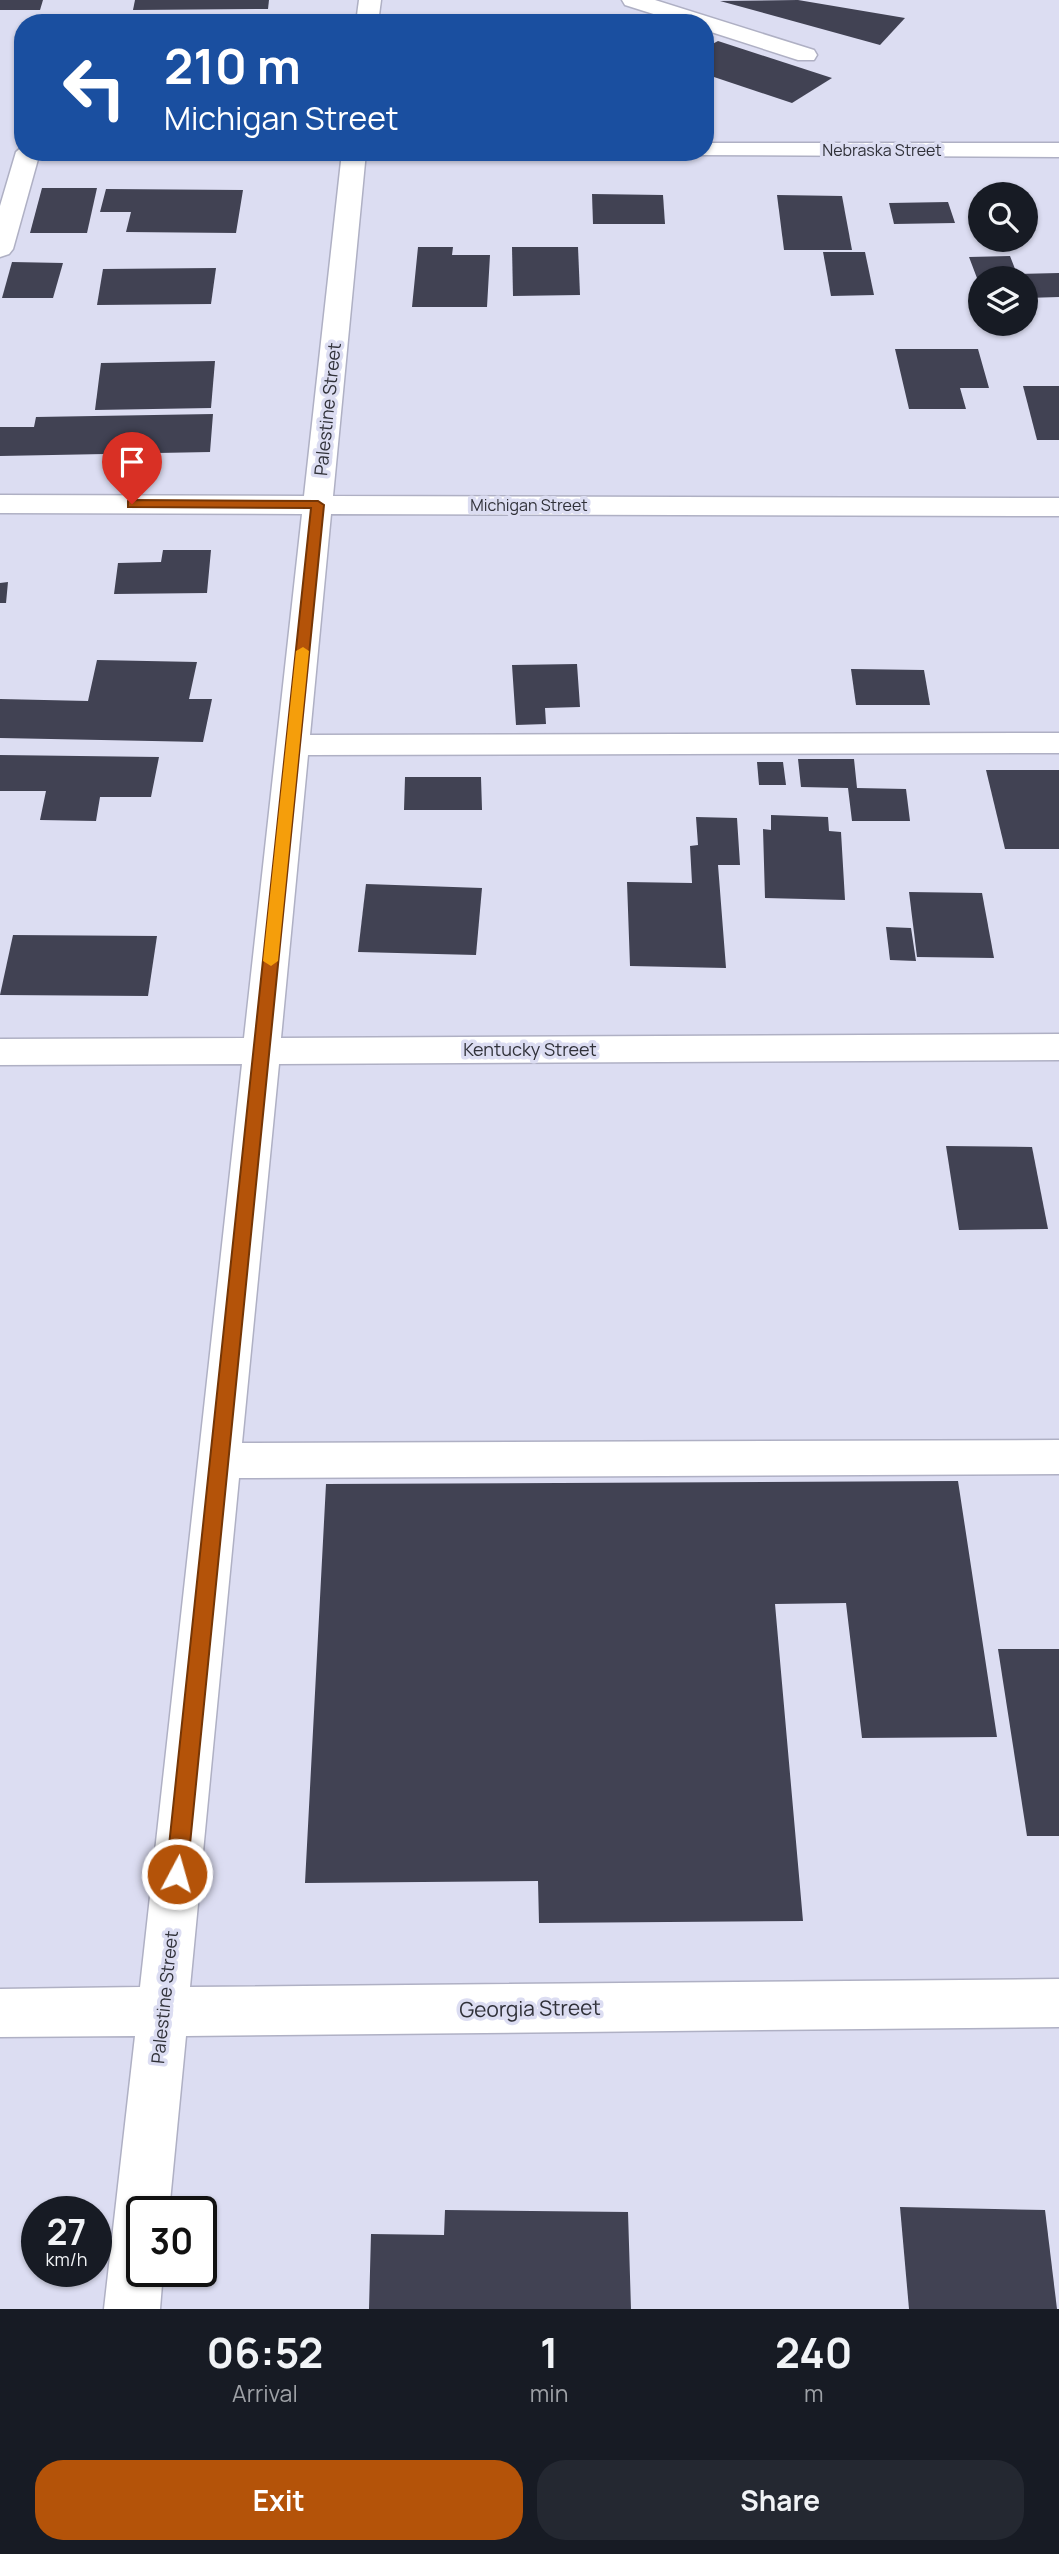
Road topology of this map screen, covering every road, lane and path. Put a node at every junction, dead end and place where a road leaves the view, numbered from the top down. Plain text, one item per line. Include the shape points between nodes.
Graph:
1 (633, 0) edge
2 (677, 14) edge
3 (714, 26) edge
4 (806, 55) dead end
5 (714, 150) edge
6 (1059, 150) edge
7 (25, 161) edge
8 (353, 161) edge
9 (0, 249) edge
10 (0, 504) edge
11 (318, 505) junction
12 (1059, 507) edge
13 (1059, 743) edge
14 (293, 745) junction
15 (1059, 1047) edge
16 (261, 1051) junction
17 (0, 1052) edge
18 (1059, 1457) edge
19 (219, 1461) junction
20 (1059, 2003) edge
21 (162, 2011) junction
22 (0, 2013) edge
23 (144, 2196) edge
24 (134, 2287) edge
25 (132, 2309) edge

1 - 2 street
3 - 4 street
5 - 6 street, Nebraska Street
7 - 9 street
8 - 11 street, Palestine Street
10 - 11 street, Michigan Street
11 - 12 street, Michigan Street
11 - 14 street, Palestine Street
13 - 14 street
14 - 16 street, Palestine Street
15 - 16 street, Kentucky Street
16 - 17 street, Kentucky Street
16 - 19 street, Palestine Street
18 - 19 street
19 - 21 street, Palestine Street
20 - 21 street, Georgia Street
21 - 22 street, Georgia Street
21 - 23 street, Palestine Street
24 - 25 street, Palestine Street

